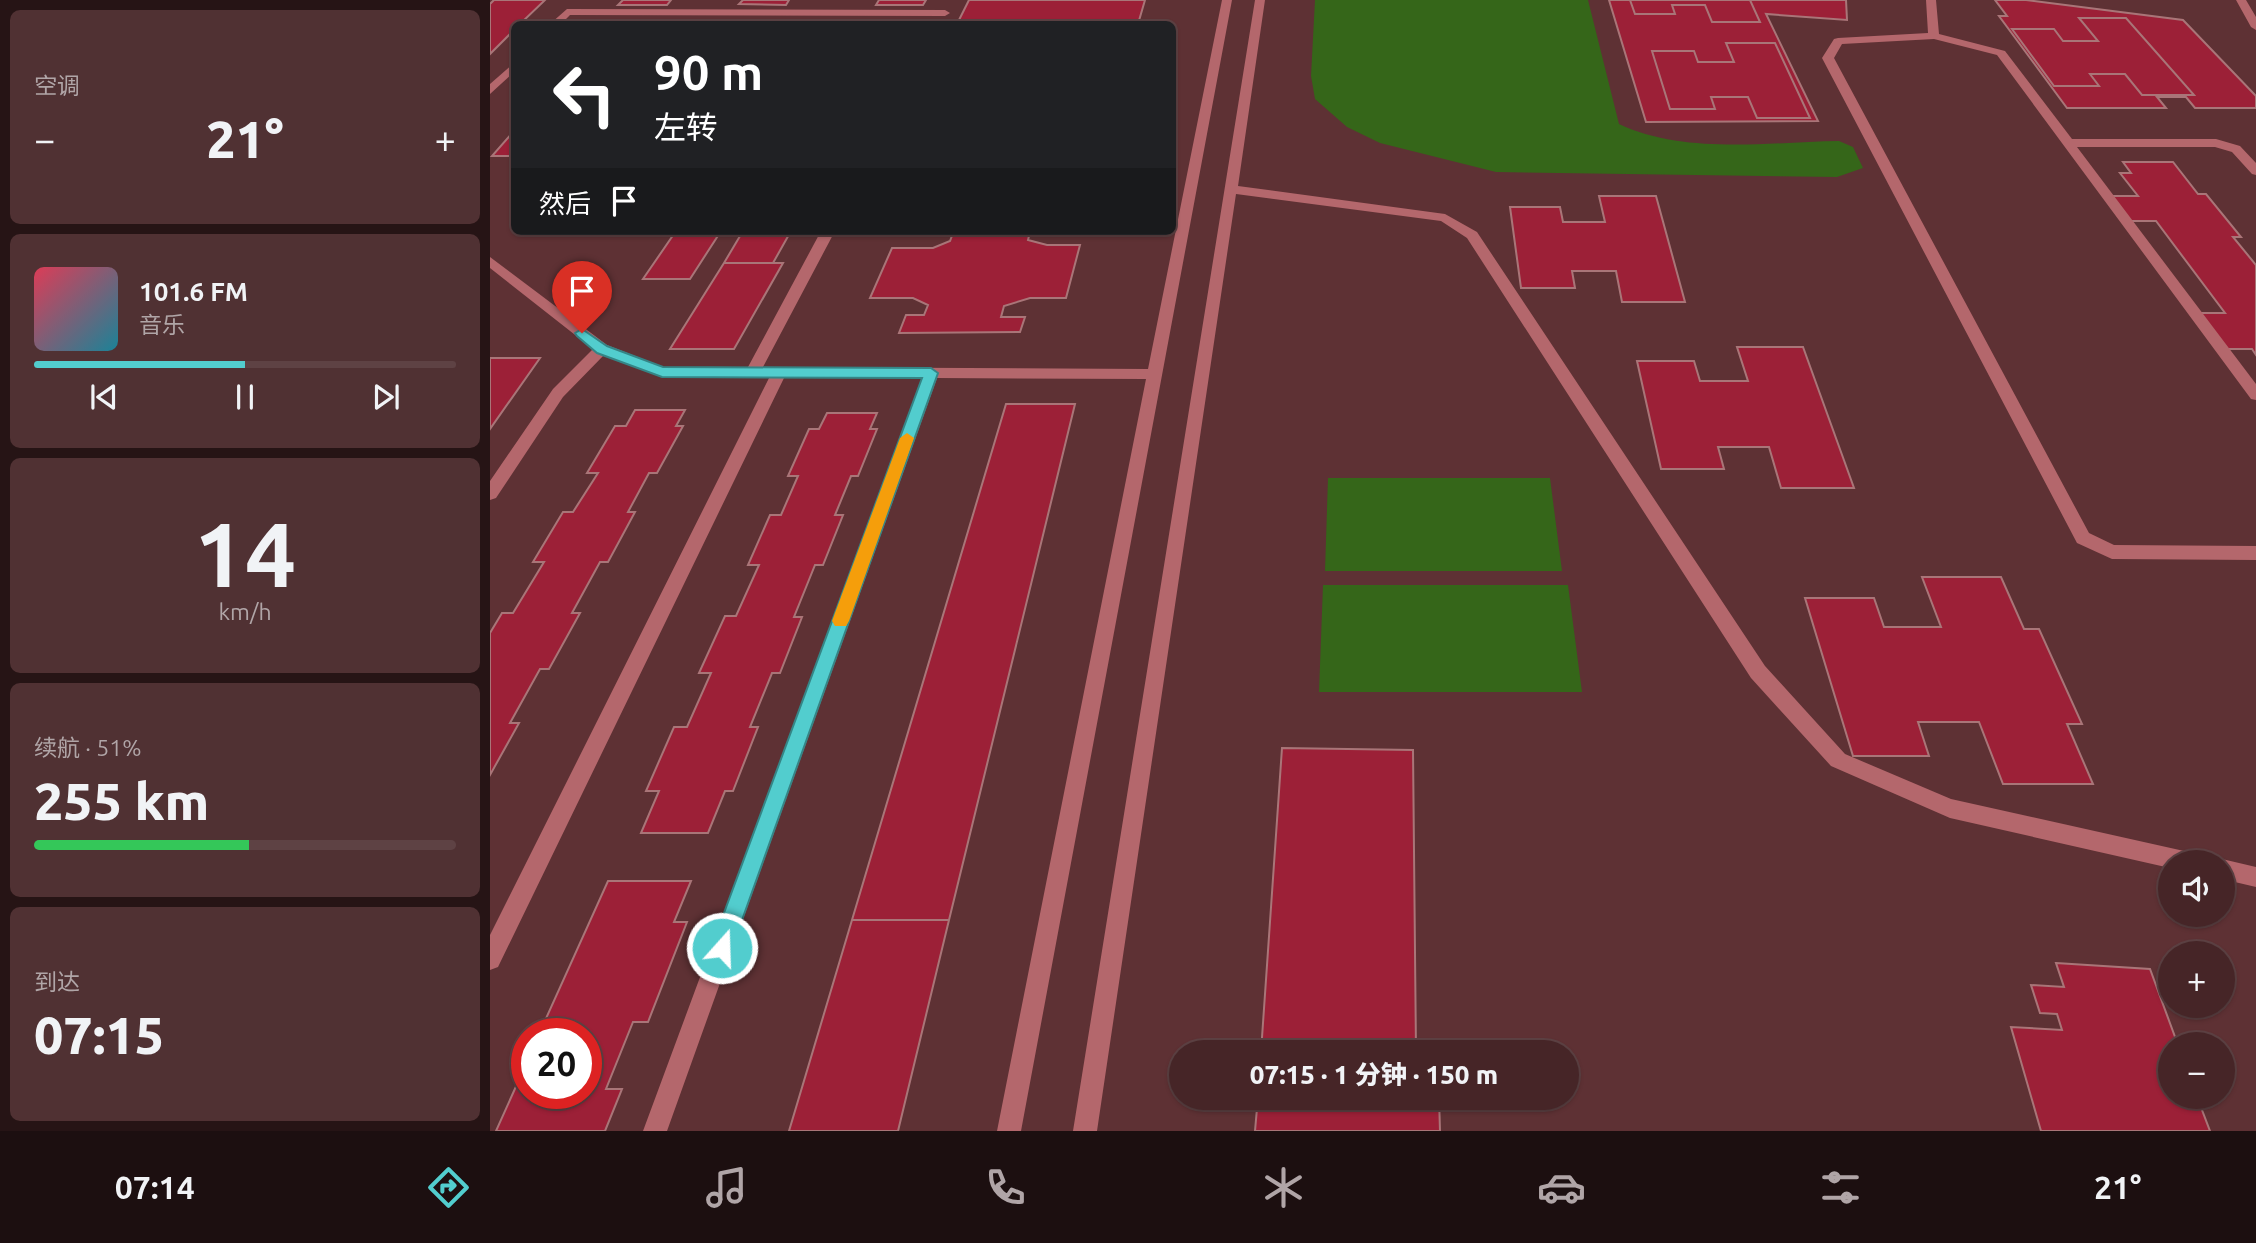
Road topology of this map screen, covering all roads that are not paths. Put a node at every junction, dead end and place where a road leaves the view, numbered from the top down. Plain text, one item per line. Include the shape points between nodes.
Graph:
1 (952, 0) edge
2 (1227, 0) edge
3 (1259, 0) edge
4 (1931, 0) edge
5 (2241, 0) edge
6 (945, 13) junction
7 (558, 21) edge
8 (941, 21) edge
9 (2256, 27) edge
10 (1934, 36) junction
11 (511, 69) edge
12 (490, 91) edge
13 (2069, 144) junction
14 (2256, 171) edge
15 (1231, 189) junction
16 (826, 235) edge
17 (493, 270) edge
18 (602, 349) junction
19 (753, 372) junction
20 (779, 372) junction
21 (931, 373) junction
22 (1155, 374) junction
23 (2256, 395) edge
24 (490, 494) edge
25 (2256, 553) edge
26 (2158, 855) edge
27 (2235, 872) edge
28 (2256, 877) edge
29 (490, 959) edge
30 (655, 1131) edge
31 (1009, 1131) edge
32 (1085, 1131) edge

1 - 6 street
2 - 22 street
3 - 15 street
4 - 10 street
5 - 9 street
6 - 7 street via 567,12
6 - 8 street
10 - 13 street via 2001,53
10 - 25 street via 1838,41 1828,58 2083,538 2112,552
11 - 12 street
13 - 14 street via 2216,144 2236,149
13 - 23 street
15 - 26 street via 1445,218 1472,235 1758,672 1838,760 1950,808
15 - 32 street
16 - 19 street
17 - 18 street
18 - 19 street via 662,372
18 - 24 street via 558,393
19 - 20 street
20 - 21 street
20 - 29 street
21 - 22 street
21 - 30 street
22 - 31 street
27 - 28 street

